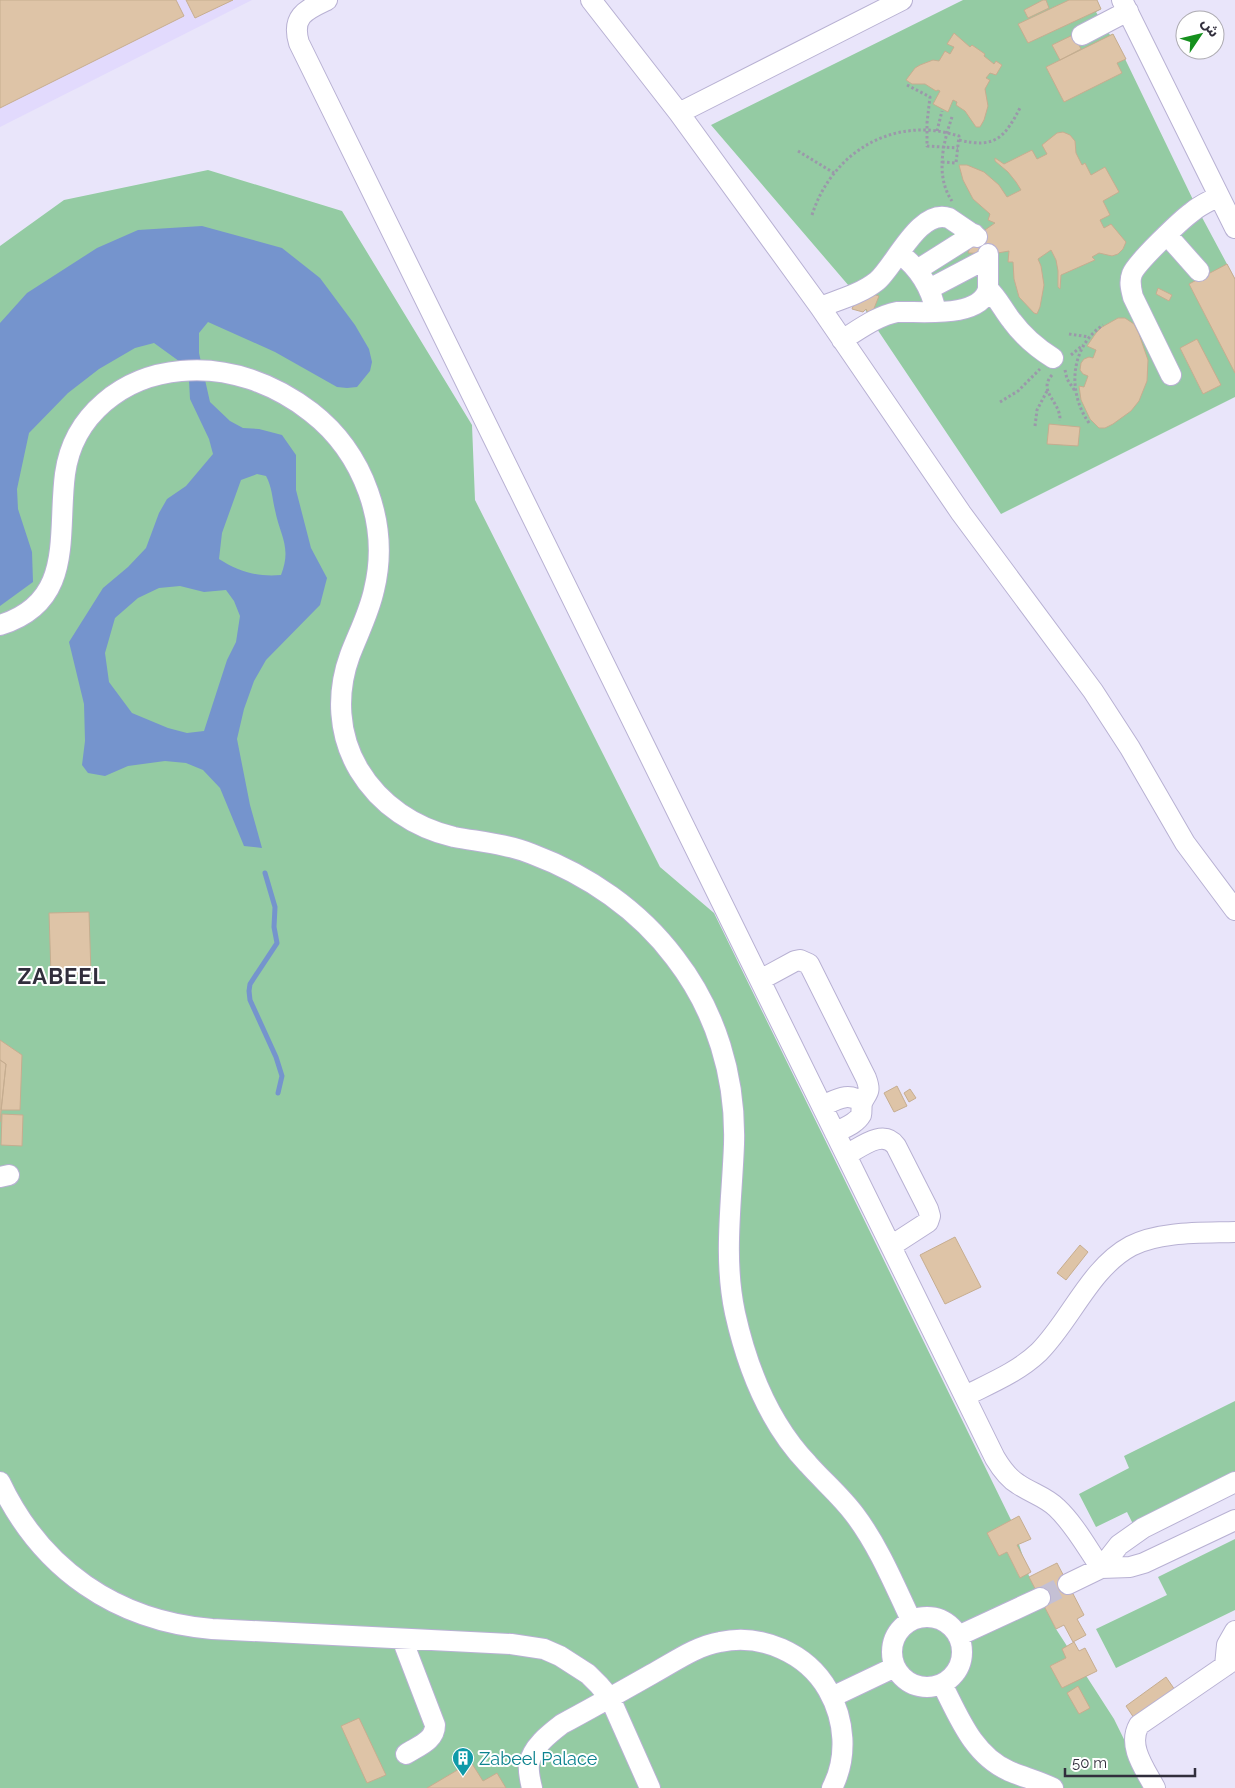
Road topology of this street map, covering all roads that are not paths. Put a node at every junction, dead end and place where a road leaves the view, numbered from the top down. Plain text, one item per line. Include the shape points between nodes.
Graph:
1 (327, 0) edge
2 (591, 0) edge
3 (902, 0) edge
4 (1125, 5) edge
5 (1082, 35) dead end
6 (679, 113) junction
7 (1219, 196) junction
8 (1235, 228) edge
9 (1167, 235) junction
10 (898, 253) junction
11 (917, 270) junction
12 (1199, 271) dead end
13 (929, 289) junction
14 (988, 289) junction
15 (820, 308) junction
16 (936, 312) junction
17 (842, 340) junction
18 (1053, 362) road end
19 (1171, 375) dead end
20 (0, 625) edge
21 (1235, 910) edge
22 (760, 980) junction
23 (862, 1104) junction
24 (822, 1106) junction
25 (835, 1133) junction
26 (846, 1155) junction
27 (1235, 1232) edge
28 (891, 1246) junction
29 (965, 1396) junction
30 (1235, 1482) edge
31 (2, 1490) edge
32 (1235, 1520) edge
33 (1101, 1568) junction
34 (1068, 1584) tunnel mouth
35 (1040, 1598) tunnel mouth
36 (911, 1620) junction
37 (1235, 1631) edge
38 (958, 1636) junction
39 (402, 1639) junction
40 (1230, 1662) edge
41 (895, 1667) junction
42 (942, 1684) junction
43 (832, 1697) junction
44 (610, 1698) junction
45 (406, 1754) dead end
46 (532, 1788) edge
47 (650, 1788) edge
48 (832, 1788) edge
49 (1053, 1788) edge
50 (1155, 1788) edge

1 - 22 street via 306,10 300,17 296,34 299,43
2 - 6 street
3 - 6 street
4 - 5 street
4 - 7 street
6 - 15 street
7 - 8 street
7 - 9 street via 1193,211
9 - 12 street
9 - 19 street via 1137,266 1130,281 1134,297
10 - 11 street
10 - 11 street via 914,234 938,216 949,218 976,235
10 - 15 street via 884,274 868,287
11 - 13 street
13 - 14 street via 988,256
13 - 16 street
14 - 16 street via 983,300 974,306
14 - 18 street via 1019,331
15 - 17 street
16 - 17 street via 888,314
17 - 21 street via 961,513 1093,691 1185,843
20 - 36 street via 30,611 50,588 60,558 64,477 71,450 94,410 124,388 183,370 228,373 274,388 297,401 337,437 364,479 372,502 379,548 374,594 343,681 342,724 356,764 381,798 413,822 450,836 534,854 597,886 635,914 688,975 713,1023 732,1094 734,1141 728,1244 730,1281 738,1327 750,1363 768,1406 793,1446 841,1498 869,1535
22 - 23 street via 795,961 809,964 866,1078 868,1094
22 - 24 street
23 - 24 street via 846,1096
23 - 25 street via 857,1121
24 - 25 street
25 - 26 street
26 - 28 street
26 - 28 street via 879,1138 887,1138 896,1146 928,1209 928,1222
27 - 29 street via 1158,1237 1131,1246 1108,1263 1040,1351 1014,1371
28 - 29 street
29 - 33 street via 1001,1468 1017,1484 1058,1508
30 - 33 street via 1143,1528 1119,1545
31 - 39 street via 30,1533 61,1566 97,1594 136,1612 192,1628
32 - 33 street via 1144,1563 1123,1568
33 - 34 street
35 - 38 street
36 - 38 street via 938,1618 950,1625
36 - 41 street via 900,1628 893,1640 891,1654
37 - 40 street via 1227,1645
38 - 42 street via 962,1650 960,1663
39 - 44 street via 511,1644 544,1649 588,1674
39 - 45 street via 435,1725 432,1736
40 - 50 street via 1139,1725 1134,1746
41 - 42 street via 903,1678 915,1685 929,1687
41 - 43 street
42 - 49 street via 964,1729 983,1753 1008,1770
43 - 44 street via 808,1665 791,1654 773,1645 734,1640 695,1650
43 - 48 street via 838,1710 843,1739 840,1767
44 - 46 street via 562,1724 540,1743 530,1762
44 - 47 street

